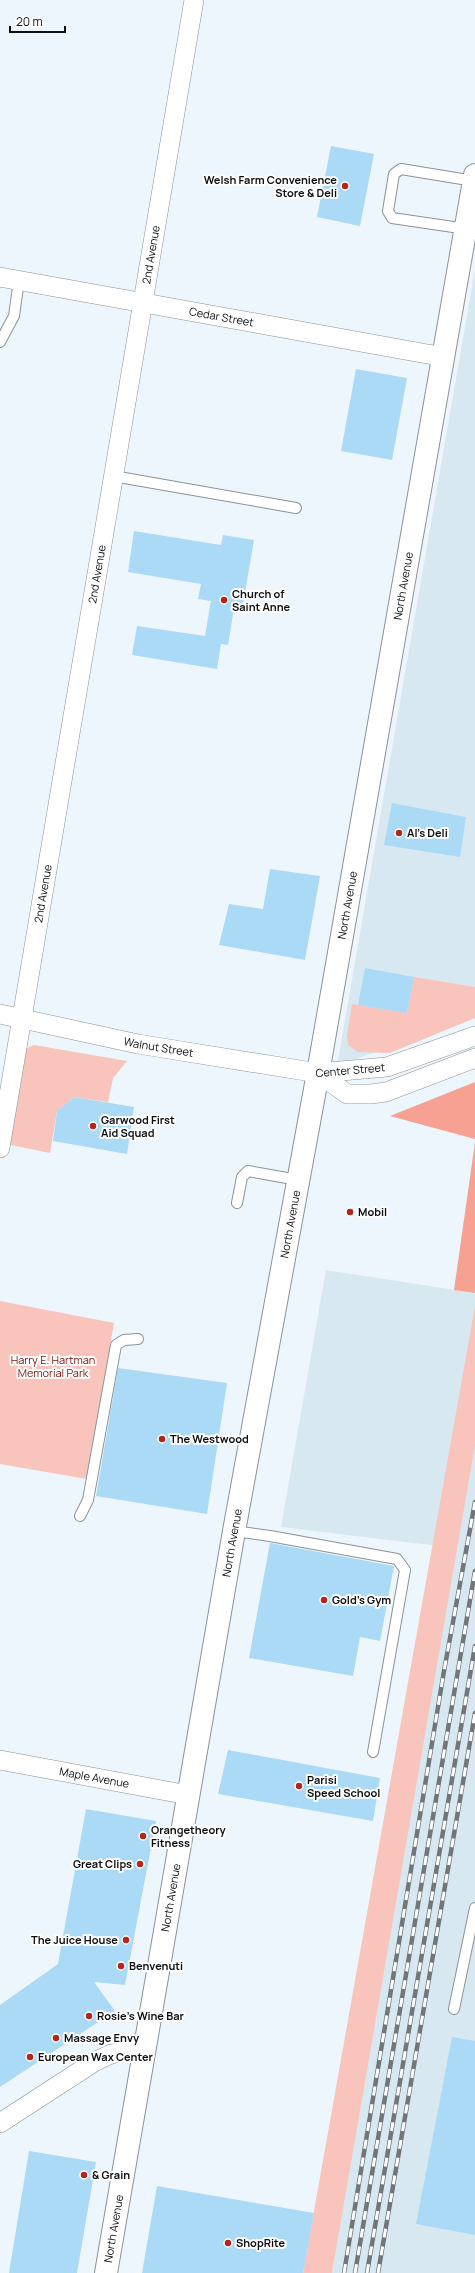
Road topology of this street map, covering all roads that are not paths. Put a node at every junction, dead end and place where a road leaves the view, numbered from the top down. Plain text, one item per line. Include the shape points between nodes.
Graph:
1 (194, 0) edge
2 (474, 178) edge
3 (470, 230) edge
4 (0, 277) edge
5 (19, 280) junction
6 (142, 301) junction
7 (0, 342) edge
8 (444, 358) junction
9 (113, 476) junction
10 (296, 508) dead end
11 (0, 1014) edge
12 (22, 1018) junction
13 (475, 1036) edge
14 (475, 1058) edge
15 (318, 1074) junction
16 (0, 1148) edge
17 (298, 1180) junction
18 (237, 1203) dead end
19 (138, 1339) dead end
20 (80, 1516) dead end
21 (234, 1531) junction
22 (373, 1752) dead end
23 (0, 1760) edge
24 (188, 1795) junction
25 (475, 1908) edge
26 (472, 1938) edge
27 (454, 2009) dead end
28 (145, 2048) junction
29 (0, 2124) edge
30 (106, 2273) edge

1 - 6 street, 2nd Avenue
2 - 3 main road, North Avenue
2 - 3 lane via 401,169 394,174 388,211 392,218
3 - 8 main road, North Avenue
4 - 5 street, Cedar Street
5 - 6 street, Cedar Street
5 - 7 lane via 14,316
6 - 8 street, Cedar Street
6 - 9 street, 2nd Avenue
8 - 15 main road, North Avenue
9 - 10 lane
9 - 12 street, 2nd Avenue
11 - 12 street, Walnut Street
12 - 15 street, Walnut Street via 138,1044
12 - 16 street, 2nd Avenue
13 - 15 street, Center Street via 387,1067
14 - 15 street, Center Street via 386,1092 371,1094 346,1094
15 - 17 main road, North Avenue
17 - 18 lane via 248,1171 242,1177
17 - 21 main road, North Avenue
19 - 20 lane via 124,1340 116,1345 88,1500
21 - 22 lane via 397,1559 405,1570
21 - 24 main road, North Avenue
23 - 24 street, Maple Avenue
24 - 28 main road, North Avenue
25 - 26 lane
26 - 27 lane
28 - 29 street via 112,2054 94,2062
28 - 30 main road, North Avenue

